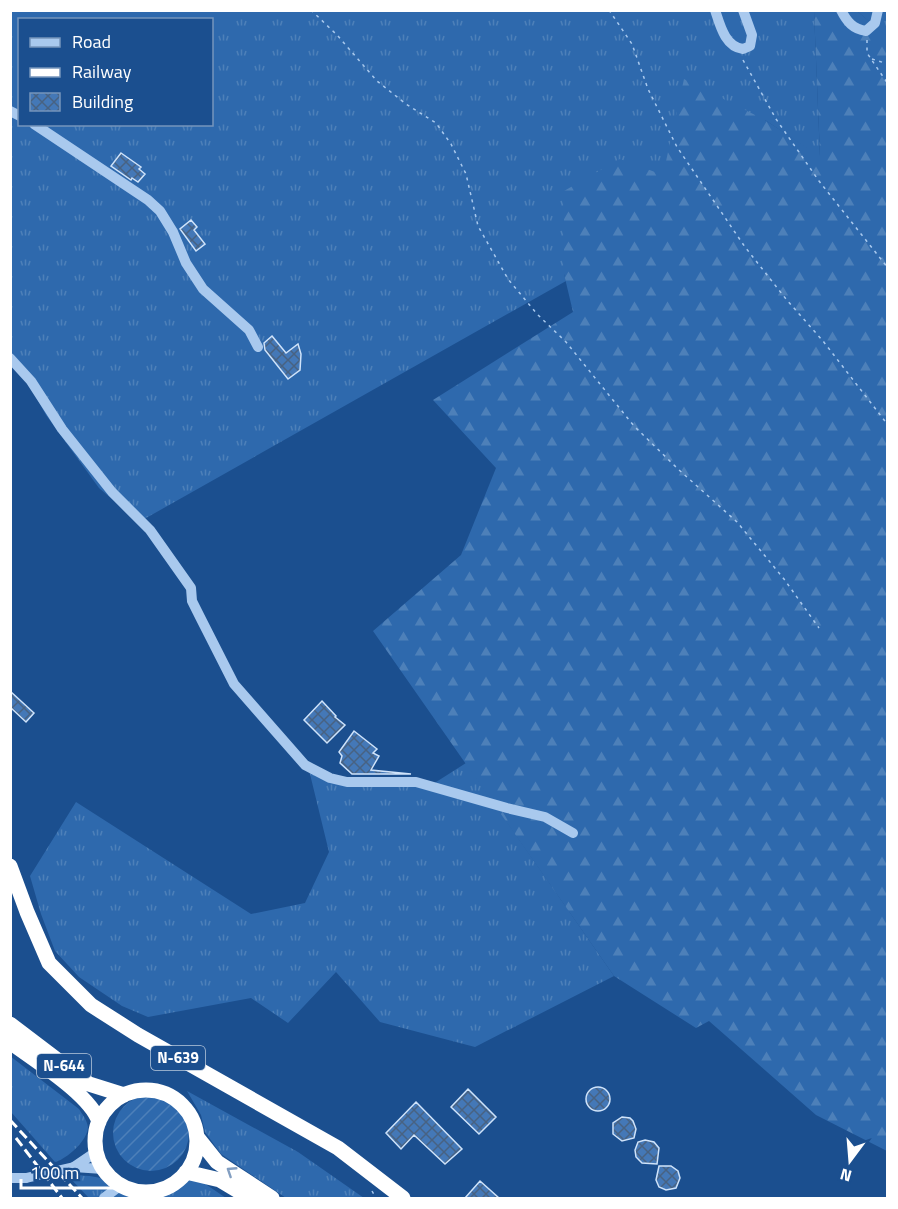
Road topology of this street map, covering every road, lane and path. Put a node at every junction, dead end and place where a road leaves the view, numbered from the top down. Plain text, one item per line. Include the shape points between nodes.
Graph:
1 (311, 10) edge
2 (609, 10) edge
3 (716, 10) edge
4 (743, 10) edge
5 (841, 10) edge
6 (878, 10) edge
7 (866, 31) junction
8 (737, 49) junction
9 (871, 59) junction
10 (888, 64) edge
11 (888, 84) edge
12 (38, 126) edge
13 (888, 268) edge
14 (258, 346) dead end
15 (10, 358) edge
16 (888, 425) edge
17 (819, 628) dead end
18 (573, 834) dead end
19 (10, 866) edge
20 (10, 1024) edge
21 (10, 1042) edge
22 (124, 1095) junction
23 (99, 1122) junction
24 (197, 1137) junction
25 (96, 1152) junction
26 (74, 1167) junction
27 (103, 1169) junction
28 (186, 1172) junction
29 (10, 1178) edge
30 (121, 1185) junction
31 (155, 1195) edge
32 (105, 1198) edge
33 (250, 1198) edge
34 (272, 1198) edge
35 (403, 1198) edge

1 - 17 path via 377,81 436,123 466,174 478,226 508,279 566,342 634,426 737,522
2 - 16 path via 632,44 648,89 678,147 745,247
3 - 8 street via 728,42
4 - 8 street via 752,41 746,48
5 - 7 street via 853,26
6 - 7 street via 875,23
7 - 9 path
8 - 13 path via 776,119
9 - 10 path
9 - 11 path
12 - 14 street via 160,211 203,289 249,330
15 - 18 street via 112,492 150,530 191,588 192,601 234,684 305,765 347,782 416,782 545,817
19 - 35 highway, N-639 via 49,963 91,1005 338,1148
20 - 22 highway, N-644 via 89,1084
21 - 23 highway, N-644 via 80,1095
22 - 23 highway via 105,1111
22 - 24 highway via 157,1091 177,1100 191,1116
23 - 25 highway
24 - 28 highway via 194,1157
34 -> 24 highway via 217,1162
25 - 26 street
25 - 27 highway
26 - 27 street
26 - 29 street, bridge
27 - 30 highway
28 - 31 highway
28 - 33 highway via 220,1180
30 - 31 highway
30 - 32 street

